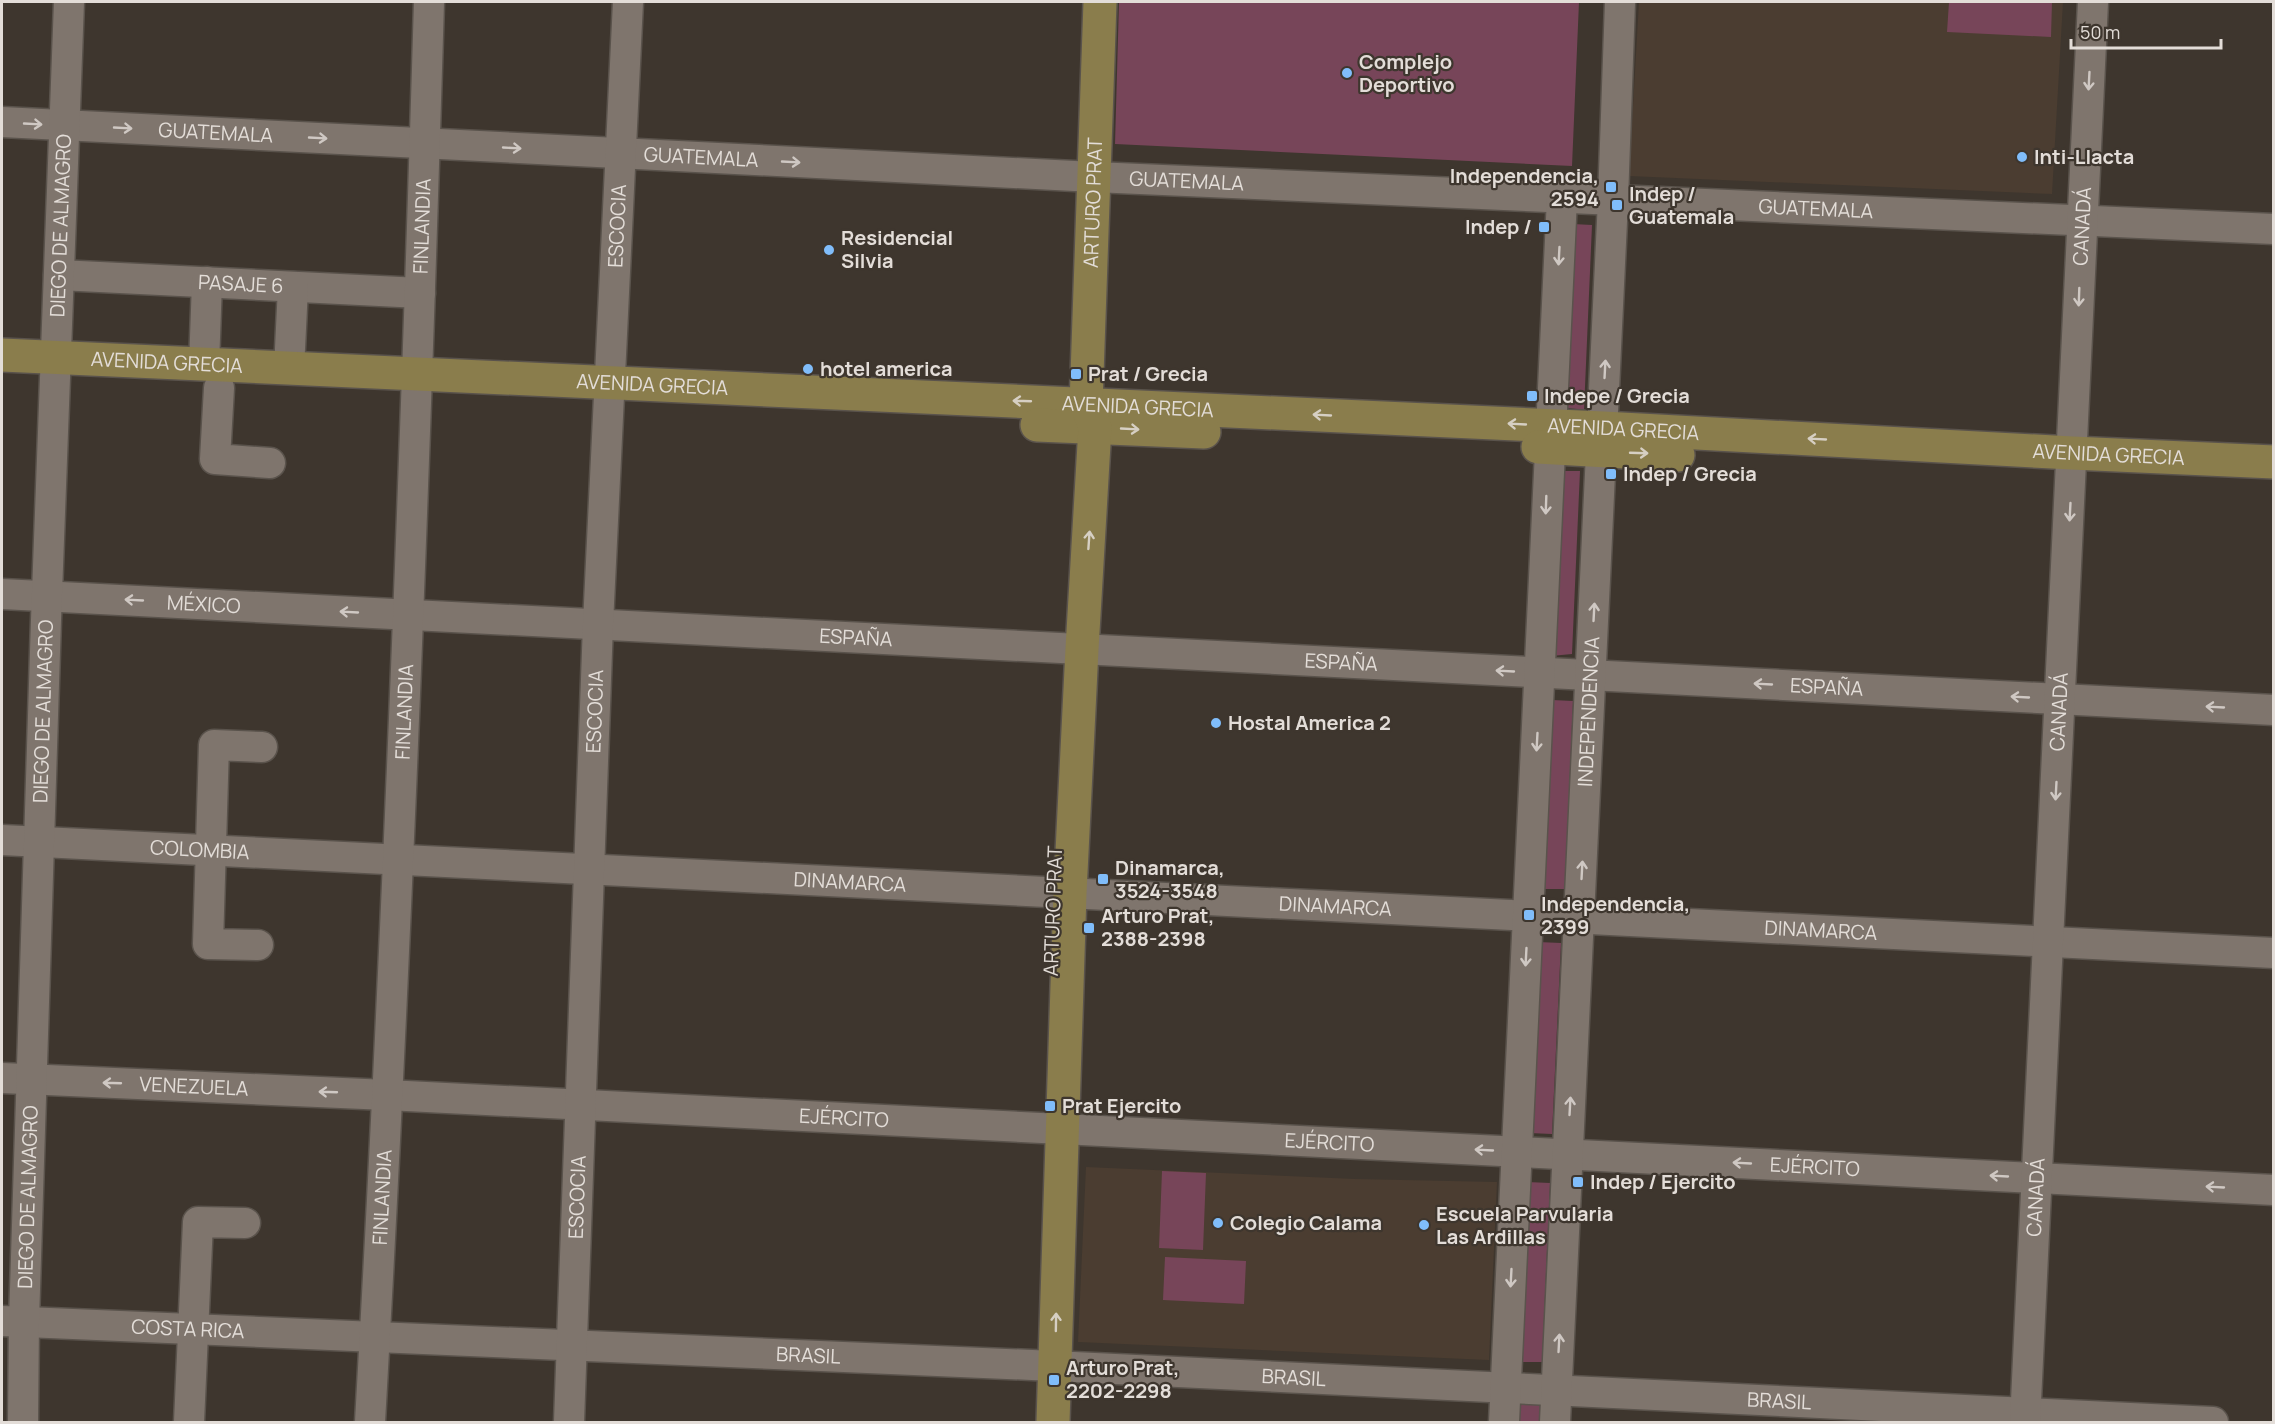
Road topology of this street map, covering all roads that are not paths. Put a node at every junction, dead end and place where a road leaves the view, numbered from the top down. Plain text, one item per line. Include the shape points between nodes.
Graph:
1 (69, 2) edge
2 (429, 2) edge
3 (628, 2) edge
4 (1100, 2) edge
5 (1620, 2) edge
6 (2093, 2) edge
7 (2, 122) edge
8 (64, 125) junction
9 (425, 143) junction
10 (620, 153) junction
11 (1094, 177) junction
12 (1562, 198) junction
13 (1613, 200) junction
14 (2082, 221) junction
15 (2274, 229) edge
16 (59, 275) junction
17 (207, 282) junction
18 (292, 287) junction
19 (420, 293) junction
20 (2, 356) edge
21 (56, 369) junction
22 (289, 369) junction
23 (212, 376) junction
24 (2, 378) edge
25 (417, 386) junction
26 (609, 394) junction
27 (1085, 419) junction
28 (1549, 436) junction
29 (1602, 439) junction
30 (2274, 462) edge
31 (270, 463) dead end
32 (2072, 463) junction
33 (2274, 481) edge
34 (2, 594) edge
35 (47, 596) junction
36 (408, 615) junction
37 (598, 624) junction
38 (1072, 649) junction
39 (1540, 672) junction
40 (1591, 675) junction
41 (2061, 699) junction
42 (2274, 710) edge
43 (262, 747) dead end
44 (2, 840) edge
45 (39, 842) junction
46 (210, 850) junction
47 (398, 860) junction
48 (589, 869) junction
49 (1062, 893) junction
50 (1528, 916) junction
51 (1580, 918) junction
52 (2049, 942) junction
53 (258, 945) dead end
54 (2274, 953) edge
55 (2, 1078) edge
56 (32, 1080) junction
57 (387, 1095) junction
58 (581, 1104) junction
59 (1053, 1128) junction
60 (1516, 1152) junction
61 (1568, 1154) junction
62 (2037, 1178) junction
63 (2274, 1190) edge
64 (245, 1223) dead end
65 (13, 1321) edge
66 (195, 1329) junction
67 (375, 1337) junction
68 (572, 1345) junction
69 (1044, 1366) junction
70 (1505, 1388) junction
71 (1556, 1390) junction
72 (2026, 1418) edge
73 (23, 1422) edge
74 (189, 1422) edge
75 (370, 1422) edge
76 (569, 1422) edge
77 (1030, 1422) edge
78 (1053, 1422) edge
79 (1504, 1422) edge
80 (1555, 1422) edge
81 (2213, 1422) edge

1 - 8 street, DIEGO DE ALMAGRO
2 - 9 street, FINLANDIA
3 - 10 street, ESCOCIA
4 - 11 main road, ARTURO PRAT
5 - 13 street, INDEPENDENCIA
6 -> 14 street, CANADÁ
7 -> 8 street, GUATEMALA
8 -> 9 street, GUATEMALA
8 - 16 street, DIEGO DE ALMAGRO
9 -> 10 street, GUATEMALA
9 - 19 street, FINLANDIA
10 -> 11 street, GUATEMALA
10 - 26 street, ESCOCIA
11 - 12 street, GUATEMALA
11 - 27 main road, ARTURO PRAT
12 - 13 street, GUATEMALA
12 -> 28 street
13 - 14 street, GUATEMALA
29 -> 13 street, INDEPENDENCIA
14 - 15 street, GUATEMALA
14 -> 32 street, CANADÁ
16 - 17 street, PASAJE 6
16 - 21 street, DIEGO DE ALMAGRO
17 - 18 street, PASAJE 6
17 - 23 street
18 - 19 street, PASAJE 6
18 - 22 street
19 - 25 street, FINLANDIA
20 - 21 main road, AVENIDA GRECIA
21 - 23 main road, AVENIDA GRECIA
21 - 24 main road, AVENIDA GRECIA
21 - 35 street, DIEGO DE ALMAGRO
22 - 23 main road, AVENIDA GRECIA
22 - 25 main road, AVENIDA GRECIA
23 - 25 main road, AVENIDA GRECIA
23 - 31 street via 215,459
25 - 26 main road, AVENIDA GRECIA
25 - 36 street, FINLANDIA
26 - 27 main road, AVENIDA GRECIA
26 - 37 street, ESCOCIA
27 - 28 main road, AVENIDA GRECIA
27 - 38 main road, ARTURO PRAT
28 - 29 main road, AVENIDA GRECIA
28 -> 39 street
29 - 32 main road, AVENIDA GRECIA
40 -> 29 street, INDEPENDENCIA
30 - 32 main road, AVENIDA GRECIA
32 - 33 main road, AVENIDA GRECIA
32 -> 41 street, CANADÁ
34 - 35 street, MÉXICO
36 -> 35 street, MÉXICO
35 - 45 street, DIEGO DE ALMAGRO
36 - 37 street, ESPAÑA
36 - 47 street, FINLANDIA
37 - 38 street, ESPAÑA
37 - 48 street, ESCOCIA
39 -> 38 street, ESPAÑA
38 - 49 main road, ARTURO PRAT
39 - 40 street, ESPAÑA
39 -> 50 street
41 -> 40 street, ESPAÑA
51 -> 40 street, INDEPENDENCIA
42 -> 41 street, ESPAÑA
41 -> 52 street, CANADÁ
43 - 46 street via 214,745
44 - 45 street, COLOMBIA
45 - 46 street, COLOMBIA
45 - 56 street, DIEGO DE ALMAGRO
46 - 47 street, COLOMBIA
46 - 53 street via 208,944
47 - 48 street, DINAMARCA
47 - 57 street, FINLANDIA
48 - 49 street, DINAMARCA
48 - 58 street, ESCOCIA
49 - 50 street, DINAMARCA
49 - 59 main road, ARTURO PRAT
50 - 51 street, DINAMARCA
50 -> 60 street
51 - 52 street, DINAMARCA
61 -> 51 street, INDEPENDENCIA
52 - 54 street, DINAMARCA
52 - 62 street, CANADÁ
55 - 56 street, VENEZUELA
57 -> 56 street, VENEZUELA
56 - 65 street, DIEGO DE ALMAGRO
57 - 58 street, EJÉRCITO
57 - 67 street, FINLANDIA
58 - 59 street, EJÉRCITO
58 - 68 street, ESCOCIA
60 -> 59 street, EJÉRCITO
59 - 69 main road, ARTURO PRAT
60 - 61 street, EJÉRCITO
60 -> 70 street
62 -> 61 street, EJÉRCITO
71 -> 61 street, INDEPENDENCIA
63 -> 62 street, EJÉRCITO
62 - 72 street, CANADÁ
64 - 66 street via 198,1222
65 - 66 street, COSTA RICA
65 - 73 street, DIEGO DE ALMAGRO
66 - 67 street, COSTA RICA
66 - 74 street
67 - 68 street, BRASIL
67 - 75 street, FINLANDIA
68 - 69 street, BRASIL
68 - 76 street, ESCOCIA
69 - 70 street, BRASIL
69 - 77 main road, ARTURO PRAT
69 - 78 main road, ARTURO PRAT
70 - 71 street, BRASIL
70 - 79 street
71 - 72 street, BRASIL
71 - 80 street, INDEPENDENCIA
72 - 81 street, BRASIL

